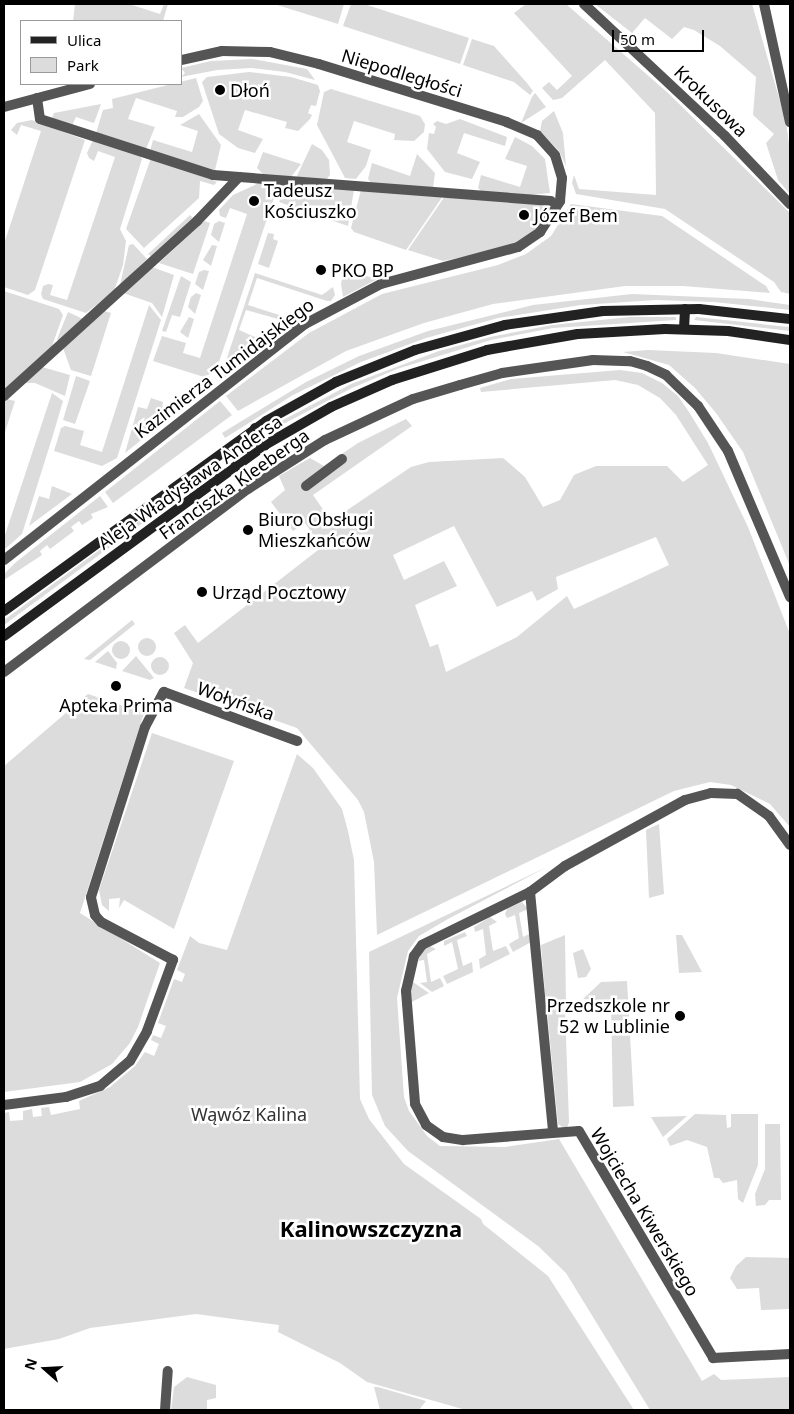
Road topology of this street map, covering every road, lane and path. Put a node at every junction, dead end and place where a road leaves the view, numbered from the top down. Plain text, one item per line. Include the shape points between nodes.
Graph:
1 (584, 4) edge
2 (764, 4) edge
3 (182, 60) edge
4 (86, 85) edge
5 (37, 98) junction
6 (4, 107) edge
7 (790, 122) edge
8 (239, 177) junction
9 (555, 201) junction
10 (790, 204) edge
11 (685, 309) junction
12 (790, 319) edge
13 (684, 329) junction
14 (790, 340) edge
15 (4, 396) edge
16 (254, 428) junction
17 (265, 445) junction
18 (342, 458) dead end
19 (306, 486) dead end
20 (4, 560) edge
21 (790, 597) edge
22 (4, 611) edge
23 (4, 636) edge
24 (4, 672) edge
25 (297, 741) dead end
26 (790, 845) edge
27 (530, 892) junction
28 (4, 1105) edge
29 (553, 1132) junction
30 (790, 1354) edge
31 (168, 1371) dead end
32 (165, 1410) edge

1 - 10 street, Krokusowa via 725,136
2 - 7 street
3 - 9 street, Niepodległości via 222,51 270,52 507,122 537,135 555,155 562,178
4 - 5 street
5 - 6 street
5 - 8 street via 40,119 214,175
8 - 9 street
8 - 15 street via 197,221
9 - 20 street, Kazimierza Tumidajskiego via 540,232 518,247 380,284 305,324
11 - 12 main road, Aleja Władysława Andersa
11 - 13 main road
11 - 16 main road, Aleja Władysława Andersa via 577,313 457,337 348,377
13 - 14 main road, Aleja Władysława Andersa
13 - 17 main road, Aleja Władysława Andersa via 567,335 462,357 362,393
16 - 17 main road
16 - 22 main road, Aleja Władysława Andersa
17 - 23 main road, Aleja Władysława Andersa
18 - 19 street
21 - 24 street, Franciszka Kleeberga via 732,459 698,406 666,375 648,366 630,361 593,360 502,373 413,399 325,440 248,489
25 - 28 street, Wołyńska via 164,692 146,727 94,888 92,906 95,916 114,929 173,960 140,1047 118,1073 100,1086 66,1097
26 - 27 street, Wojciecha Kiwerskiego via 775,823 751,803 737,794 718,792 685,800 590,852
27 - 29 street
27 - 29 street, Wojciecha Kiwerskiego via 437,937 418,950 406,991 408,1031 415,1104 426,1125 443,1137 463,1140
29 - 30 street, Wojciecha Kiwerskiego via 579,1131 713,1358
31 - 32 street

